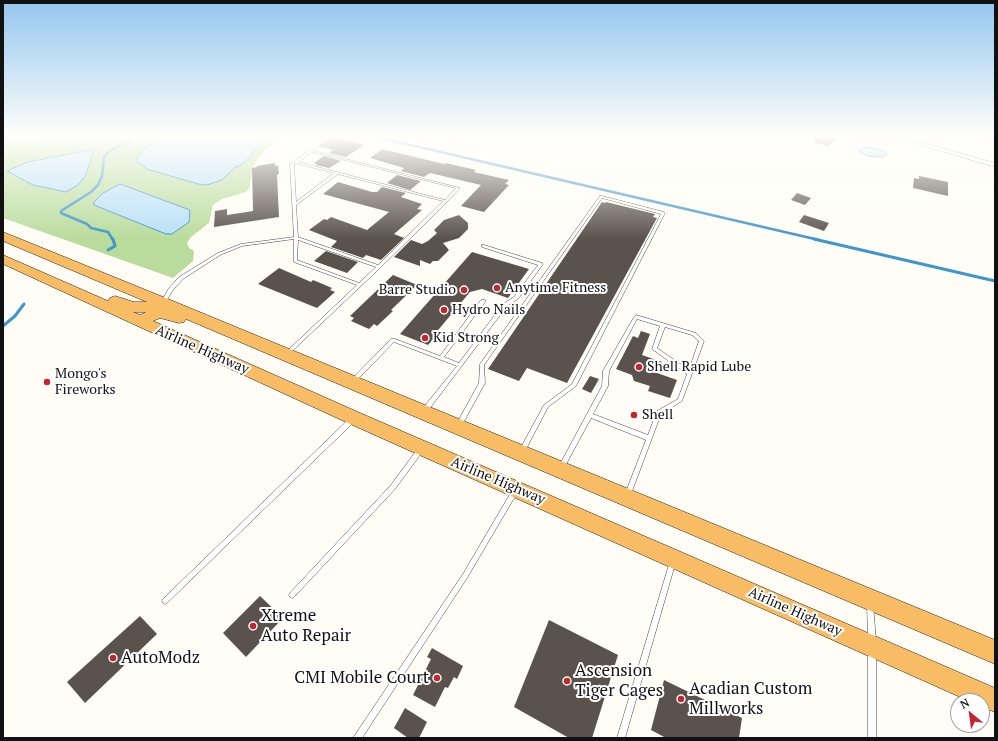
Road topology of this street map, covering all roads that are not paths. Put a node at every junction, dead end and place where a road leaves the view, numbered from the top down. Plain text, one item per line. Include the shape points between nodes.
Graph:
1 (292, 171) edge
2 (328, 171) edge
3 (387, 171) edge
4 (337, 173) junction
5 (446, 201) junction
6 (295, 204) junction
7 (3, 236) edge
8 (296, 238) junction
9 (483, 246) dead end
10 (5, 262) edge
11 (379, 267) junction
12 (360, 285) junction
13 (70, 289) junction
14 (483, 301) dead end
15 (163, 302) junction
16 (141, 322) junction
17 (663, 325) junction
18 (258, 342) junction
19 (286, 354) junction
20 (441, 358) junction
21 (460, 365) junction
22 (690, 374) junction
23 (353, 382) junction
24 (424, 412) junction
25 (590, 415) junction
26 (354, 418) junction
27 (458, 426) junction
28 (648, 438) junction
29 (422, 448) junction
30 (522, 453) junction
31 (560, 469) junction
32 (516, 488) junction
33 (627, 497) junction
34 (674, 558) junction
35 (292, 595) dead end
36 (870, 599) junction
37 (165, 601) dead end
38 (872, 646) junction
39 (995, 652) edge
40 (995, 700) edge
41 (357, 738) edge
42 (620, 738) edge
43 (872, 738) edge

1 - 6 lane
2 - 4 lane
3 - 5 lane via 458,188
4 - 5 lane
4 - 6 lane
5 - 11 lane
6 - 8 lane
7 - 15 highway, Airline Highway
8 - 11 lane
8 - 12 lane via 295,261
8 - 15 lane via 241,245 219,254 181,278 170,289
9 - 21 lane via 541,264 516,298 504,305
10 - 13 highway, Airline Highway
11 - 12 lane
12 - 19 lane
13 - 15 highway via 82,287 133,307 146,307
13 - 16 highway, Airline Highway
14 - 20 lane
15 - 18 highway, Airline Highway
16 - 18 highway via 153,314 165,313 244,343
16 - 26 highway, Airline Highway
17 - 22 lane via 654,349
17 - 22 lane via 694,334 702,341
17 - 25 lane via 636,317 606,371 605,386
18 - 19 highway, Airline Highway
19 - 23 highway, Airline Highway
20 - 21 lane
20 - 23 lane via 393,340
21 - 24 lane
22 - 28 lane via 680,400 659,413
23 - 24 highway, Airline Highway
24 - 27 highway, Airline Highway
25 - 28 lane
25 - 31 lane
26 - 29 highway, Airline Highway
26 - 37 lane
27 - 30 highway, Airline Highway
27 - 30 lane via 482,383 482,366 601,197 663,213 574,384 546,406
28 - 33 lane
29 - 32 highway, Airline Highway
29 - 35 lane via 393,487
30 - 31 highway, Airline Highway
31 - 33 highway, Airline Highway
32 - 34 highway, Airline Highway
32 - 41 lane via 465,576
33 - 36 highway, Airline Highway
34 - 38 highway, Airline Highway
34 - 42 lane
36 - 38 lane
36 - 39 highway, Airline Highway
38 - 40 highway, Airline Highway
38 - 43 lane

